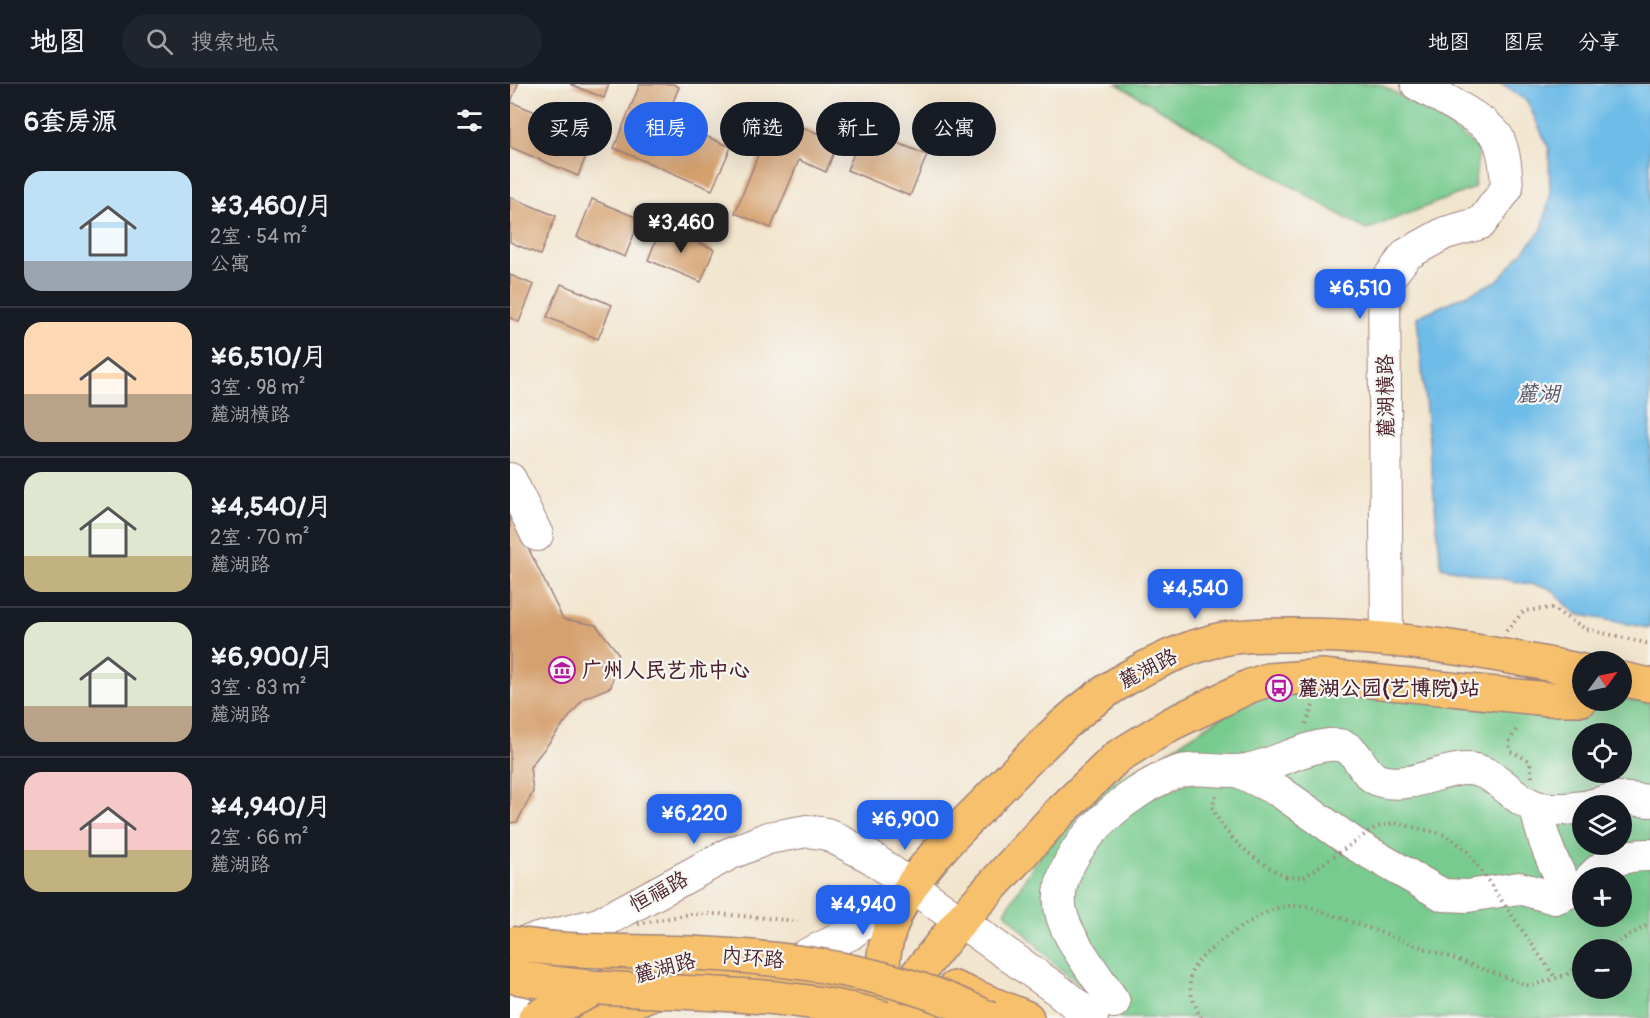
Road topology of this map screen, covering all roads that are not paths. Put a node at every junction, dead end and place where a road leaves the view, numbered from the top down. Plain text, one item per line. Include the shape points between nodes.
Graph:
1 (1417, 84) edge
2 (510, 479) edge
3 (537, 535) dead end
4 (1387, 640) junction
5 (1572, 669) edge
6 (1572, 699) edge
7 (1231, 780) junction
8 (1632, 799) edge
9 (1650, 801) edge
10 (1529, 802) junction
11 (1572, 808) edge
12 (1650, 855) edge
13 (872, 858) junction
14 (1603, 867) edge
15 (1572, 880) edge
16 (910, 885) junction
17 (1572, 890) edge
18 (869, 919) junction
19 (960, 921) junction
20 (599, 924) junction
21 (510, 944) edge
22 (804, 956) junction
23 (883, 968) junction
24 (510, 976) edge
25 (915, 977) junction
26 (510, 1004) edge
27 (601, 1008) edge
28 (886, 1009) edge
29 (1103, 1010) edge
30 (530, 1018) edge
31 (535, 1018) edge
32 (543, 1018) edge
33 (814, 1018) edge
34 (945, 1018) edge
35 (988, 1018) edge
36 (1027, 1018) edge

1 - 4 street, 麓湖横路 via 1477,119 1497,136 1507,188 1481,224 1445,233 1407,254 1384,284
2 - 3 street
4 - 5 main road, 麓湖路 via 1487,651
4 - 16 main road, 麓湖路 via 1274,635 1216,640 1176,653 1127,677 1058,730
6 - 19 main road via 1322,675 1268,680 1250,686 1171,724 1117,757 1060,812
7 - 10 street via 1321,745 1338,745 1348,747 1368,772 1381,781 1424,780 1466,769 1492,775
7 - 17 street via 1279,791 1356,845 1443,895 1468,896 1520,888 1555,898
7 - 29 street via 1225,773 1197,769 1175,773 1116,806 1074,854 1061,893 1061,915
8 - 9 street
10 - 11 street
10 - 15 street via 1556,871
12 - 14 street via 1625,856
13 - 16 street, 恒福路
13 - 18 street via 881,880
13 - 20 street, 恒福路 via 827,834 807,831 768,837
16 - 18 street
16 - 19 street, 恒福路
16 - 23 main road, 麓湖路 via 889,939
18 - 22 street via 850,934
19 - 25 main road
19 - 29 street, 恒福路 via 1059,991
20 - 21 street, 恒福路
20 - 32 street via 560,966 543,993
21 - 35 main road, 内环路, bridge via 759,958 825,966 939,996
22 - 23 main road
22 - 27 main road, 麓湖路 via 739,952 665,966
23 - 25 main road
23 - 28 main road, 麓湖路
24 - 28 main road, 内环路, bridge
25 - 28 main road
25 - 36 main road via 954,988
26 - 30 street
27 - 28 main road, 麓湖路 via 673,987 751,979 805,984
27 - 31 main road, 麓湖路, bridge
27 - 33 main road via 732,1008
28 - 34 main road

